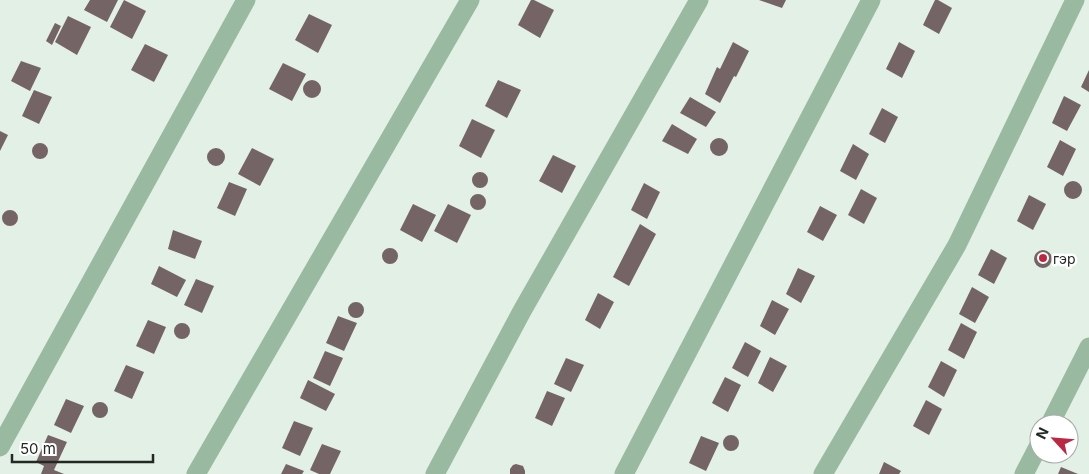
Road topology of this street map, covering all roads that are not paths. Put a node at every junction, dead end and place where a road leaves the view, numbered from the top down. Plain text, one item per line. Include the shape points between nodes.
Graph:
1 (246, 0) edge
2 (470, 0) edge
3 (699, 0) edge
4 (871, 0) edge
5 (1075, 0) edge
6 (1089, 347) edge
7 (1055, 414) edge
8 (0, 447) edge
9 (196, 474) edge
10 (435, 474) edge
11 (624, 474) edge
12 (823, 474) edge

1 - 8 street
2 - 9 street
3 - 10 street via 527,303
4 - 11 street
5 - 12 street via 957,245
6 - 7 street

